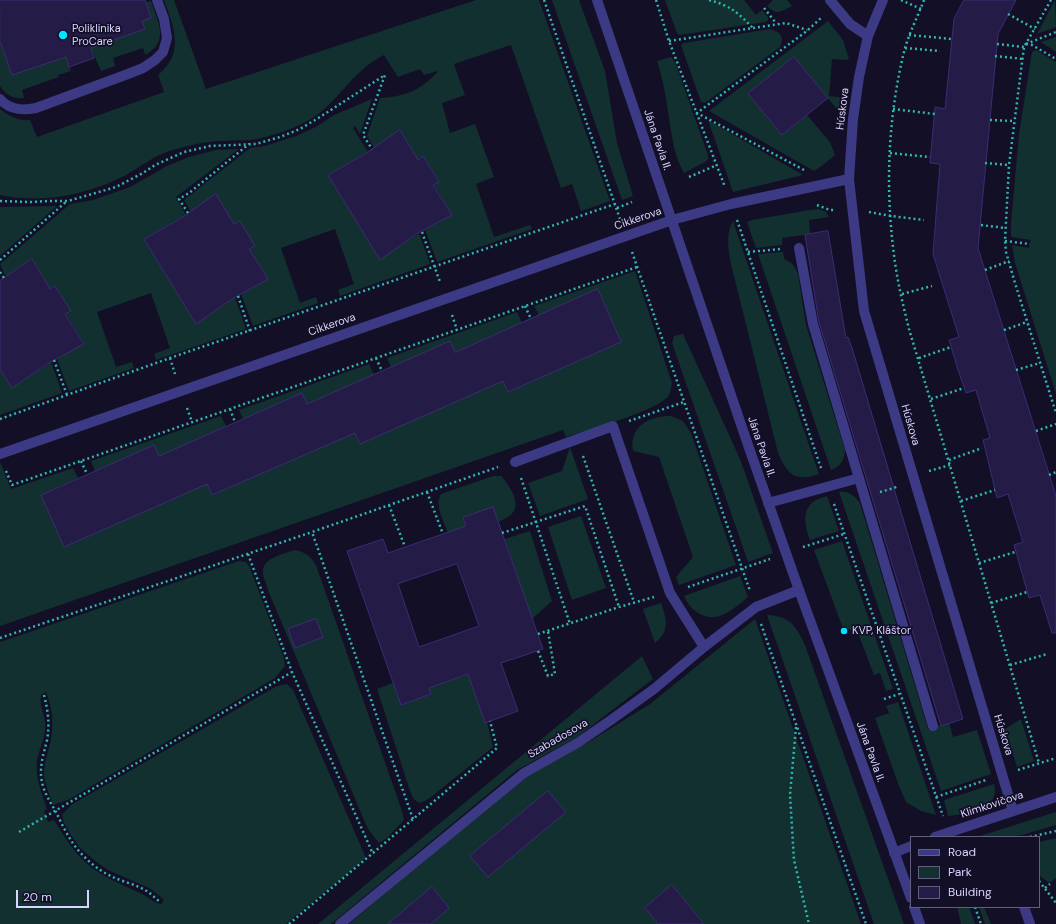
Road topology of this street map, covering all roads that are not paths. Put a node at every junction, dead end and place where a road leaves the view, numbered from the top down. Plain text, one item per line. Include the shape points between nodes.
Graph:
1 (157, 0) edge
2 (597, 0) edge
3 (883, 0) edge
4 (832, 2) edge
5 (868, 36) junction
6 (0, 99) edge
7 (849, 179) junction
8 (672, 220) junction
9 (799, 248) road end
10 (0, 454) edge
11 (515, 462) road end
12 (859, 478) junction
13 (768, 503) junction
14 (799, 590) junction
15 (704, 647) junction
16 (933, 726) dead end
17 (1056, 797) edge
18 (1013, 811) junction
19 (938, 836) edge
20 (910, 846) edge
21 (894, 853) junction
22 (910, 895) edge
23 (914, 908) edge
24 (1024, 908) edge
25 (340, 924) edge
26 (920, 924) edge
27 (1030, 924) edge

1 - 6 street via 167,38 163,52 143,68 36,108 14,109
2 - 8 street, Jána Pavla II.
3 - 5 street, Húskova
4 - 5 street via 850,24
5 - 7 street, Húskova via 854,112
7 - 8 street, Cikkerova via 731,204
7 - 18 street, Húskova via 864,310
8 - 10 street, Cikkerova
8 - 13 street, Jána Pavla II.
9 - 12 street via 813,324
11 - 15 street via 613,426 670,593
12 - 13 street
12 - 16 street
13 - 14 street, Jána Pavla II.
14 - 15 street, Szabadosova via 756,607
14 - 21 street, Jána Pavla II.
15 - 25 street, Szabadosova via 612,720 580,742 524,773
17 - 18 street, Klimkovičova
18 - 19 street, Klimkovičova
20 - 21 street
21 - 22 street, Jána Pavla II.
23 - 26 street
24 - 27 street

